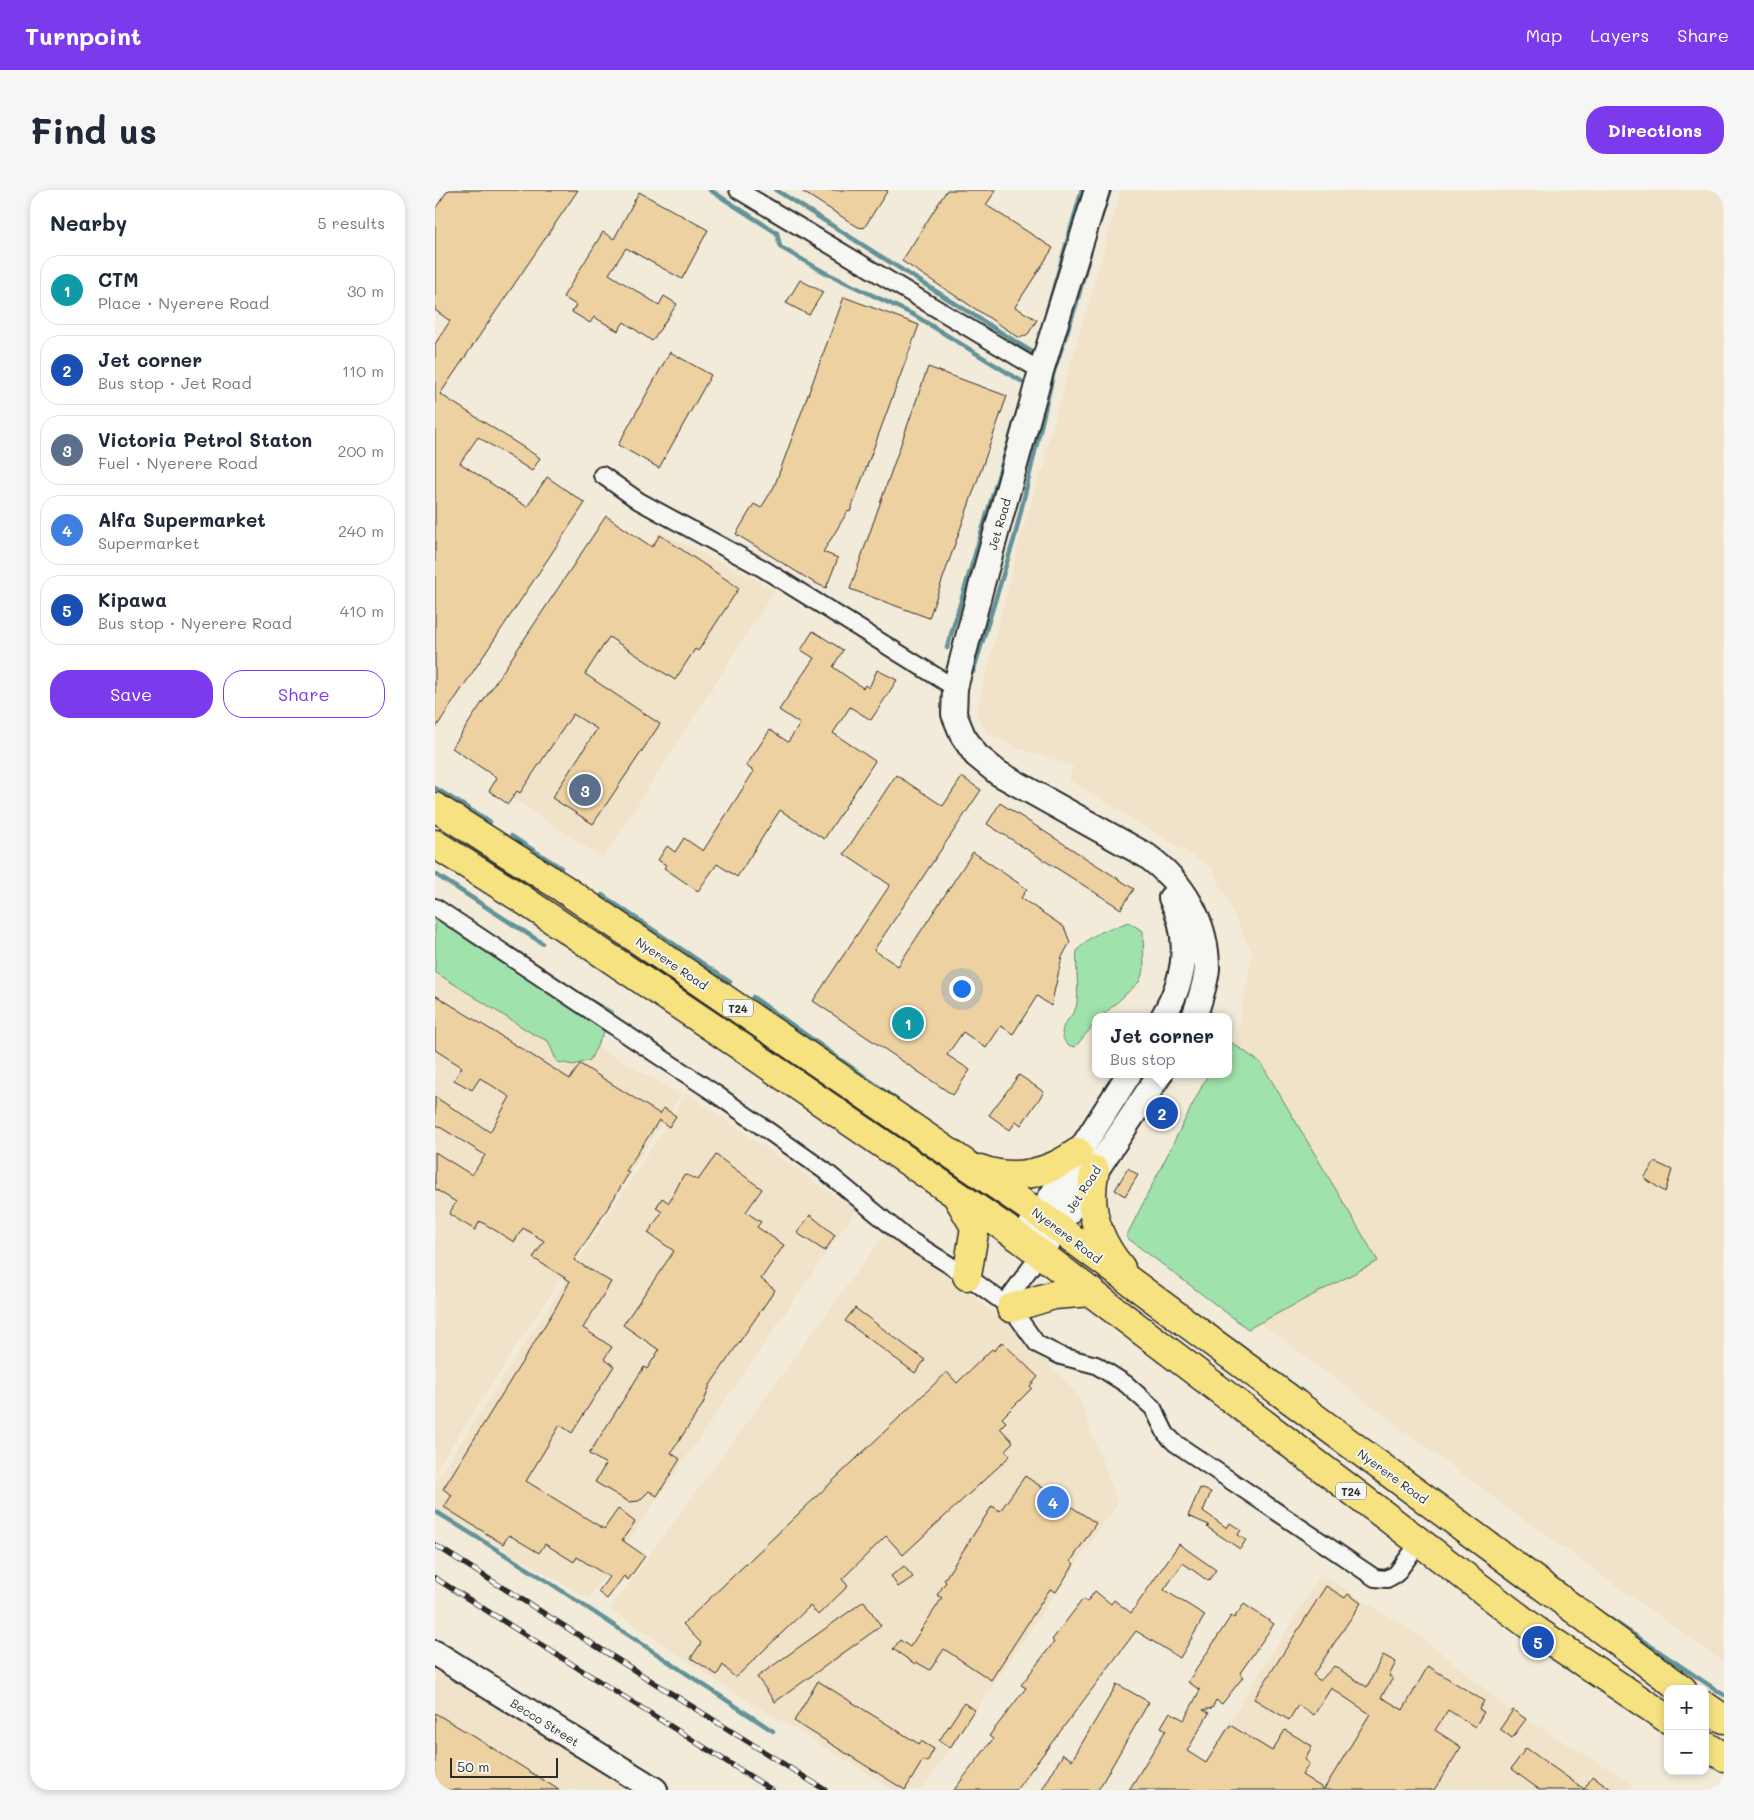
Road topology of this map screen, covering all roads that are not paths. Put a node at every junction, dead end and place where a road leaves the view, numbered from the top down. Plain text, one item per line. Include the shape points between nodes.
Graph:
1 (738, 190) edge
2 (1097, 190) edge
3 (1041, 371) junction
4 (602, 475) dead end
5 (955, 688) junction
6 (435, 806) edge
7 (1065, 810) junction
8 (435, 844) edge
9 (435, 908) edge
10 (1165, 1013) edge
11 (1195, 1013) edge
12 (1127, 1078) edge
13 (1156, 1078) edge
14 (1087, 1161) junction
15 (965, 1162) junction
16 (956, 1194) junction
17 (1048, 1221) junction
18 (1024, 1248) junction
19 (967, 1276) junction
20 (1137, 1287) junction
21 (1092, 1292) junction
22 (1008, 1306) junction
23 (1419, 1543) junction
24 (435, 1653) edge
25 (1677, 1685) edge
26 (1709, 1709) edge
27 (1664, 1716) edge
28 (1724, 1719) edge
29 (1709, 1748) edge
30 (1724, 1758) edge
31 (655, 1790) edge

1 - 3 street
2 - 3 main road, Jet Road
3 - 5 main road, Jet Road
4 - 5 street via 639,501 762,568
5 - 7 main road, Jet Road via 954,714 976,756 999,773
6 - 15 highway, Nyerere Road / T24 via 561,887
7 - 10 main road, Jet Road via 1093,835 1151,873 1178,912 1183,927 1184,963
7 - 11 main road, Jet Road via 1147,856 1166,869 1182,890 1196,913 1203,934 1207,968
8 - 16 highway, T24
9 - 19 street via 716,1094 825,1171 905,1237
12 - 14 main road, Jet Road
13 - 14 main road, Jet Road
14 - 15 highway via 1009,1176 991,1173
14 - 17 main road, Jet Road
14 - 20 highway via 1095,1226 1118,1264
15 - 17 highway, Nyerere Road / T24
16 - 18 highway, T24
16 - 19 highway via 975,1227
17 - 18 main road, Jet Road
17 - 20 highway, Nyerere Road / T24
18 - 21 highway, T24
18 - 22 street, Jet Road
19 - 22 street
20 - 25 highway, Nyerere Road / T24
21 - 22 highway via 1054,1295
21 - 23 highway, T24
22 - 23 street via 1037,1344 1061,1356 1096,1365 1126,1384 1153,1408 1166,1434 1175,1443 1375,1578 1387,1579 1396,1574
23 - 27 highway, T24 via 1538,1632
24 - 31 main road, Becco Street
26 - 28 highway
29 - 30 highway

